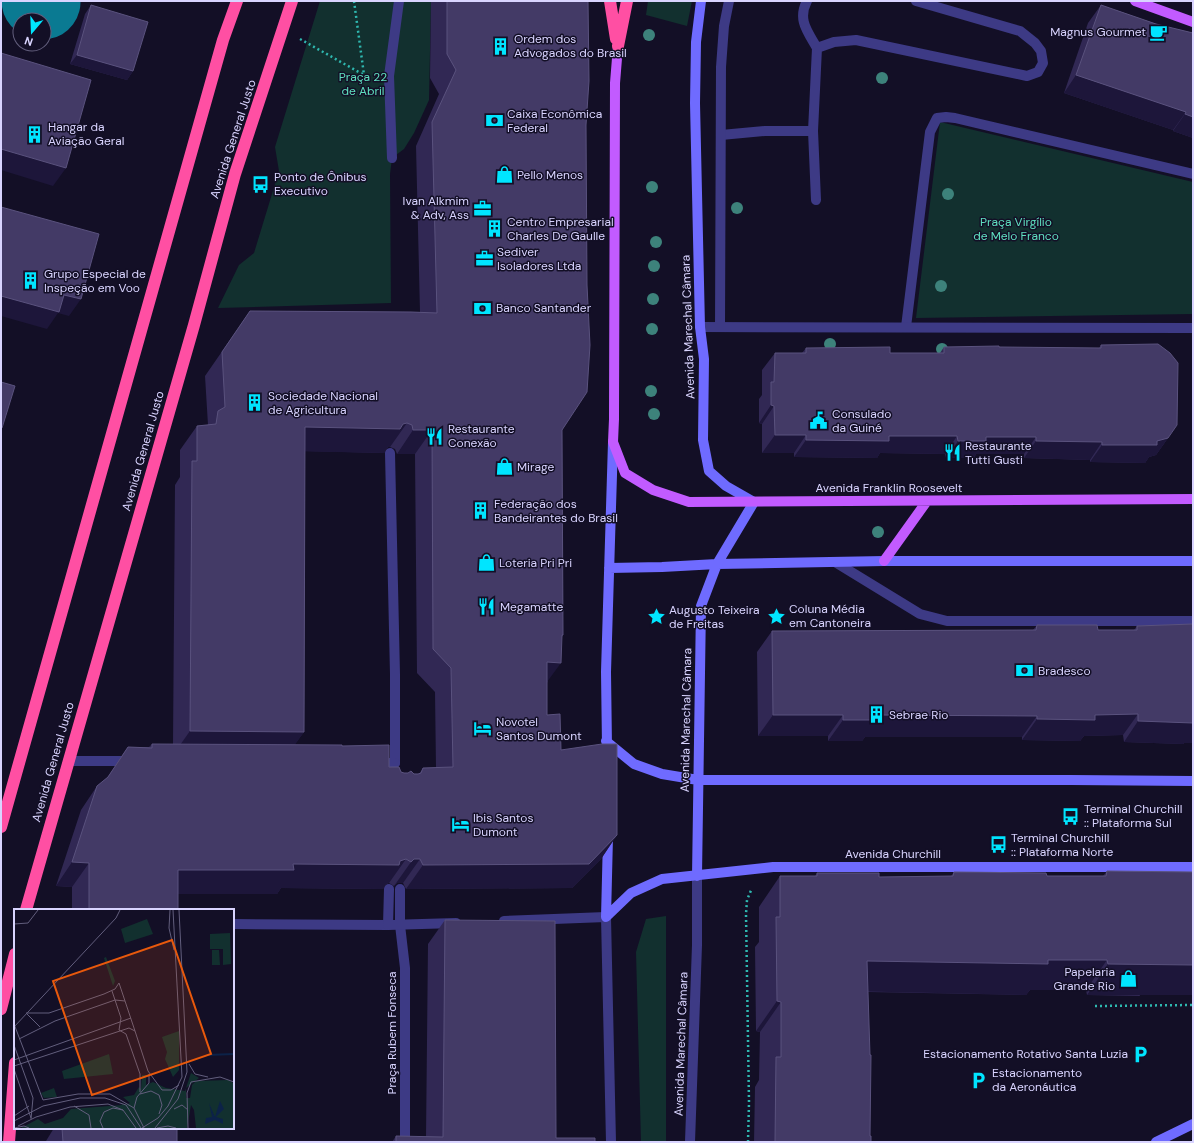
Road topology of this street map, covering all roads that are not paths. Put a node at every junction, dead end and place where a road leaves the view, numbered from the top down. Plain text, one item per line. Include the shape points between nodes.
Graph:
1 (228, 1) edge
2 (237, 1) edge
3 (292, 1) edge
4 (399, 1) edge
5 (610, 1) edge
6 (627, 1) edge
7 (701, 1) edge
8 (729, 1) edge
9 (807, 1) edge
10 (916, 1) edge
11 (1135, 1) edge
12 (1193, 22) edge
13 (223, 40) junction
14 (618, 46) junction
15 (817, 48) junction
16 (813, 130) junction
17 (721, 135) junction
18 (392, 158) dead end
19 (1193, 174) edge
20 (816, 200) dead end
21 (700, 327) junction
22 (720, 327) junction
23 (906, 327) junction
24 (1193, 328) edge
25 (613, 442) junction
26 (390, 454) edge
27 (1193, 499) edge
28 (927, 501) junction
29 (754, 502) junction
30 (884, 561) junction
31 (1193, 561) edge
32 (835, 562) junction
33 (717, 564) junction
34 (609, 568) junction
35 (1193, 621) edge
36 (606, 740) junction
37 (607, 756) edge
38 (68, 761) junction
39 (140, 761) edge
40 (363, 763) edge
41 (698, 780) junction
42 (1193, 781) edge
43 (608, 824) edge
44 (1, 827) edge
45 (1193, 867) edge
46 (697, 876) junction
47 (389, 889) edge
48 (400, 889) edge
49 (26, 909) edge
50 (606, 917) junction
51 (495, 922) edge
52 (463, 923) edge
53 (234, 924) edge
54 (388, 925) junction
55 (400, 925) junction
56 (14, 958) edge
57 (1, 1009) edge
58 (14, 1076) edge
59 (1193, 1124) edge
60 (9, 1142) edge
61 (405, 1142) edge
62 (611, 1142) edge
63 (690, 1142) edge
64 (1156, 1142) edge

1 - 13 highway
2 - 13 highway
3 - 38 highway, Avenida General Justo via 235,174
4 - 18 street via 389,76
5 - 14 highway
6 - 14 highway
7 - 21 street, Avenida Marechal Câmara via 696,42 695,103
8 - 17 street via 722,48
9 - 15 street via 803,8 802,20
10 - 15 street via 1020,31 1041,51 1043,63 1038,72 1027,76 856,40 834,42
11 - 12 main road
13 - 44 highway
14 - 25 main road via 615,83
15 - 16 street
16 - 17 street
16 - 20 street
17 - 22 street
19 - 23 street via 955,118 937,118 930,132
21 - 22 street
21 - 29 street, Avenida Marechal Câmara via 704,359 703,440 709,471 726,486
22 - 23 street
23 - 24 street
25 - 29 main road, Avenida Franklin Roosevelt via 624,473 652,490 689,502
25 - 34 street
26 - 40 street via 395,768
27 - 28 main road, Avenida Franklin Roosevelt
28 - 29 main road, Avenida Franklin Roosevelt
28 - 30 main road
29 - 33 street, Avenida Marechal Câmara
30 - 31 street
30 - 32 street
32 - 33 street
32 - 35 street via 920,614 947,621
33 - 34 street
33 - 41 street, Avenida Marechal Câmara via 701,606
34 - 36 street
36 - 37 street
36 - 41 street via 634,764 662,774
38 - 39 street
38 - 49 highway, Avenida General Justo
41 - 42 street
41 - 46 street, Avenida Marechal Câmara
43 - 50 street
45 - 46 street, Avenida Churchill via 773,867
46 - 50 street, Avenida Churchill via 662,878 631,893
46 - 63 street, Avenida Marechal Câmara
47 - 54 street
48 - 55 street, Praça Rubem Fonseca
50 - 51 street
50 - 62 street
52 - 55 street
53 - 54 street
54 - 55 street
55 - 61 street, Praça Rubem Fonseca via 405,968
56 - 57 highway
58 - 60 highway
59 - 64 street

